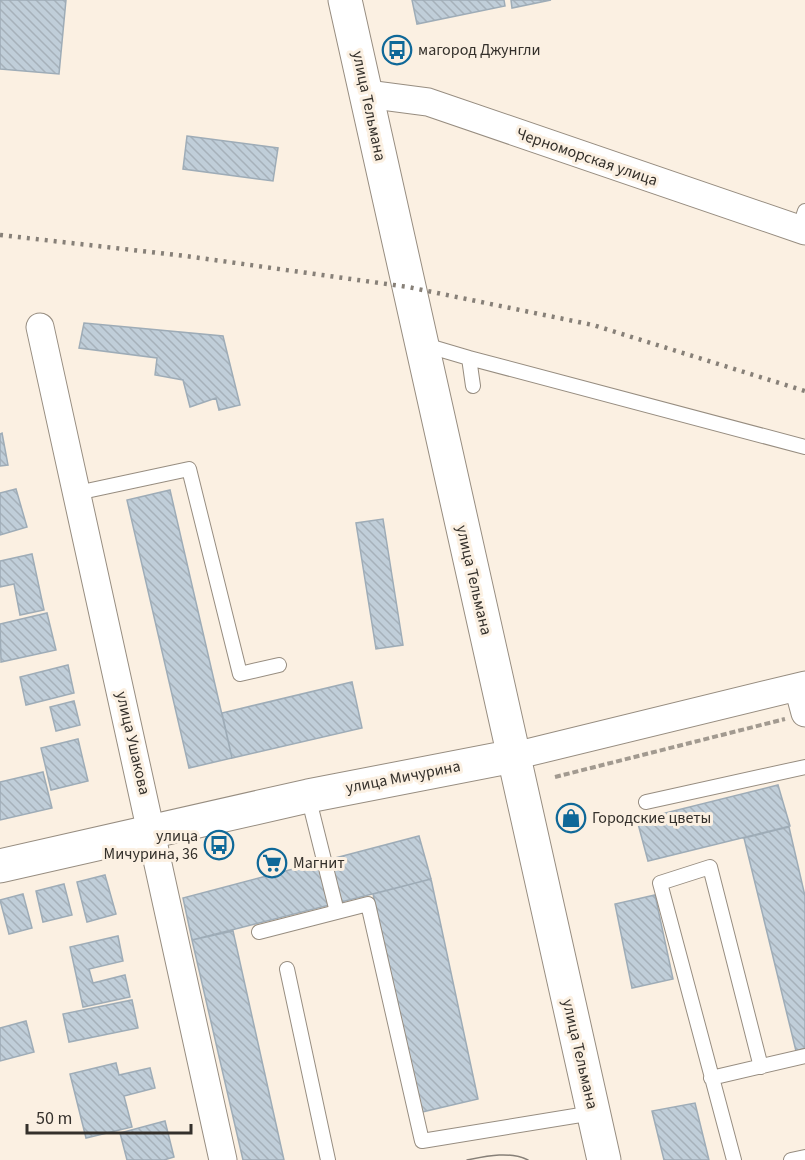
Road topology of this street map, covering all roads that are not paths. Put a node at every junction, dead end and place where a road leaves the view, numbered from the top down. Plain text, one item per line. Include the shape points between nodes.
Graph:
1 (345, 0) edge
2 (367, 94) junction
3 (803, 223) edge
4 (40, 327) dead end
5 (422, 344) junction
6 (469, 358) junction
7 (473, 386) dead end
8 (805, 447) edge
9 (77, 493) junction
10 (279, 665) dead end
11 (802, 686) edge
12 (799, 715) edge
13 (513, 756) junction
14 (805, 767) edge
15 (308, 796) junction
16 (646, 802) dead end
17 (152, 832) junction
18 (0, 866) edge
19 (338, 912) junction
20 (260, 932) dead end
21 (287, 969) dead end
22 (805, 1056) edge
23 (761, 1067) junction
24 (711, 1078) junction
25 (593, 1113) junction
26 (805, 1157) edge
27 (223, 1160) edge
28 (328, 1160) edge
29 (604, 1160) edge
30 (734, 1160) edge
31 (791, 1160) edge

1 - 2 street, улица Тельмана
2 - 3 street, Черноморская улица via 428,102
2 - 5 street, улица Тельмана
4 - 9 street, улица Ушакова
5 - 6 lane
5 - 13 street, улица Тельмана
6 - 7 lane
6 - 8 lane
9 - 10 lane via 189,469 240,674
9 - 17 street, улица Ушакова
11 - 12 street
11 - 13 street, улица Мичурина
13 - 15 street, улица Мичурина
13 - 25 street, улица Тельмана
14 - 16 lane
15 - 17 street, улица Мичурина
15 - 19 lane
17 - 18 street, улица Мичурина
17 - 27 street, улица Ушакова
19 - 20 lane
19 - 25 lane via 368,904 422,1141
21 - 28 lane
22 - 23 lane
23 - 24 lane
23 - 24 lane via 710,867 660,883
24 - 30 lane
25 - 29 street, улица Тельмана
26 - 31 lane

